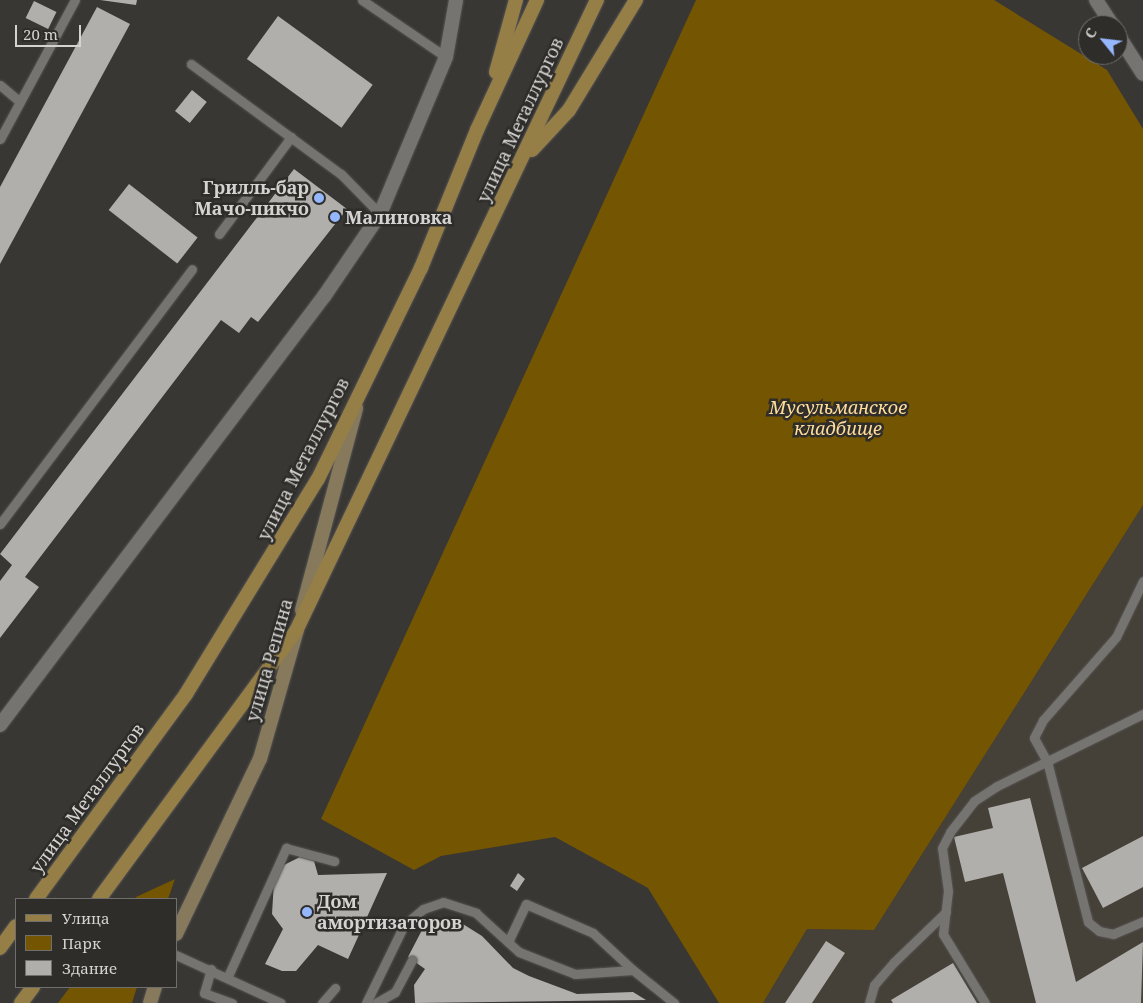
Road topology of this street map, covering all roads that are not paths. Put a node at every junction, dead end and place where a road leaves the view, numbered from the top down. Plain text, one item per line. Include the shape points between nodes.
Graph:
1 (75, 0) edge
2 (362, 0) edge
3 (456, 0) edge
4 (516, 0) edge
5 (537, 0) edge
6 (597, 0) edge
7 (636, 0) edge
8 (1087, 0) edge
9 (1096, 0) edge
10 (1106, 15) edge
11 (1128, 51) edge
12 (446, 57) junction
13 (191, 64) dead end
14 (1143, 74) edge
15 (0, 85) edge
16 (20, 102) junction
17 (477, 130) junction
18 (291, 137) junction
19 (0, 139) edge
20 (523, 159) junction
21 (380, 214) junction
22 (218, 234) dead end
23 (192, 269) dead end
24 (363, 384) junction
25 (0, 524) edge
26 (1143, 581) edge
27 (296, 631) junction
28 (1143, 714) edge
29 (0, 725) edge
30 (1047, 761) junction
31 (334, 861) dead end
32 (37, 898) edge
33 (100, 898) edge
34 (946, 912) junction
35 (1143, 921) edge
36 (15, 927) edge
37 (178, 930) edge
38 (508, 942) junction
39 (0, 948) edge
40 (178, 956) edge
41 (412, 960) dead end
42 (211, 968) junction
43 (633, 970) junction
44 (228, 976) junction
45 (32, 988) edge
46 (155, 988) edge
47 (335, 988) dead end
48 (217, 1000) edge
49 (21, 1003) edge
50 (150, 1003) edge
51 (232, 1003) edge
52 (281, 1003) edge
53 (322, 1003) edge
54 (366, 1003) edge
55 (376, 1003) edge
56 (674, 1003) edge
57 (869, 1003) edge
58 (985, 1003) edge

1 - 16 lane
2 - 12 lane
3 - 12 street
4 - 17 main road
5 - 17 main road, улица Металлургов
6 - 20 main road, улица Металлургов
7 - 20 main road via 569,110
8 - 9 lane
9 - 10 street
11 - 14 street
12 - 21 street
13 - 18 lane
15 - 16 lane
16 - 19 lane
17 - 24 main road, улица Металлургов via 421,268
18 - 21 lane via 341,174
18 - 22 lane
20 - 27 main road, улица Металлургов
21 - 29 street via 325,295
23 - 25 lane
24 - 27 main road, улица Репина
24 - 32 main road, улица Металлургов via 318,479 264,573 186,694
26 - 30 lane via 1116,636 1036,730 1036,744
27 - 33 main road, улица Металлургов
27 - 37 main road, улица Репина via 260,759
28 - 30 lane
30 - 34 lane via 997,786 961,815 942,848 948,891
30 - 35 lane via 1088,922 1099,932 1113,934
31 - 44 lane via 286,848
34 - 57 lane via 874,985
34 - 58 lane via 943,934
36 - 39 main road
38 - 43 lane via 518,952 575,974
38 - 43 lane via 526,904 593,933
38 - 54 lane via 461,905 443,902 423,910 404,925
40 - 42 lane
41 - 55 lane via 395,992
42 - 44 lane
42 - 48 lane via 204,993
43 - 56 lane
44 - 52 lane
45 - 49 main road
46 - 50 main road
47 - 53 lane
48 - 51 lane

